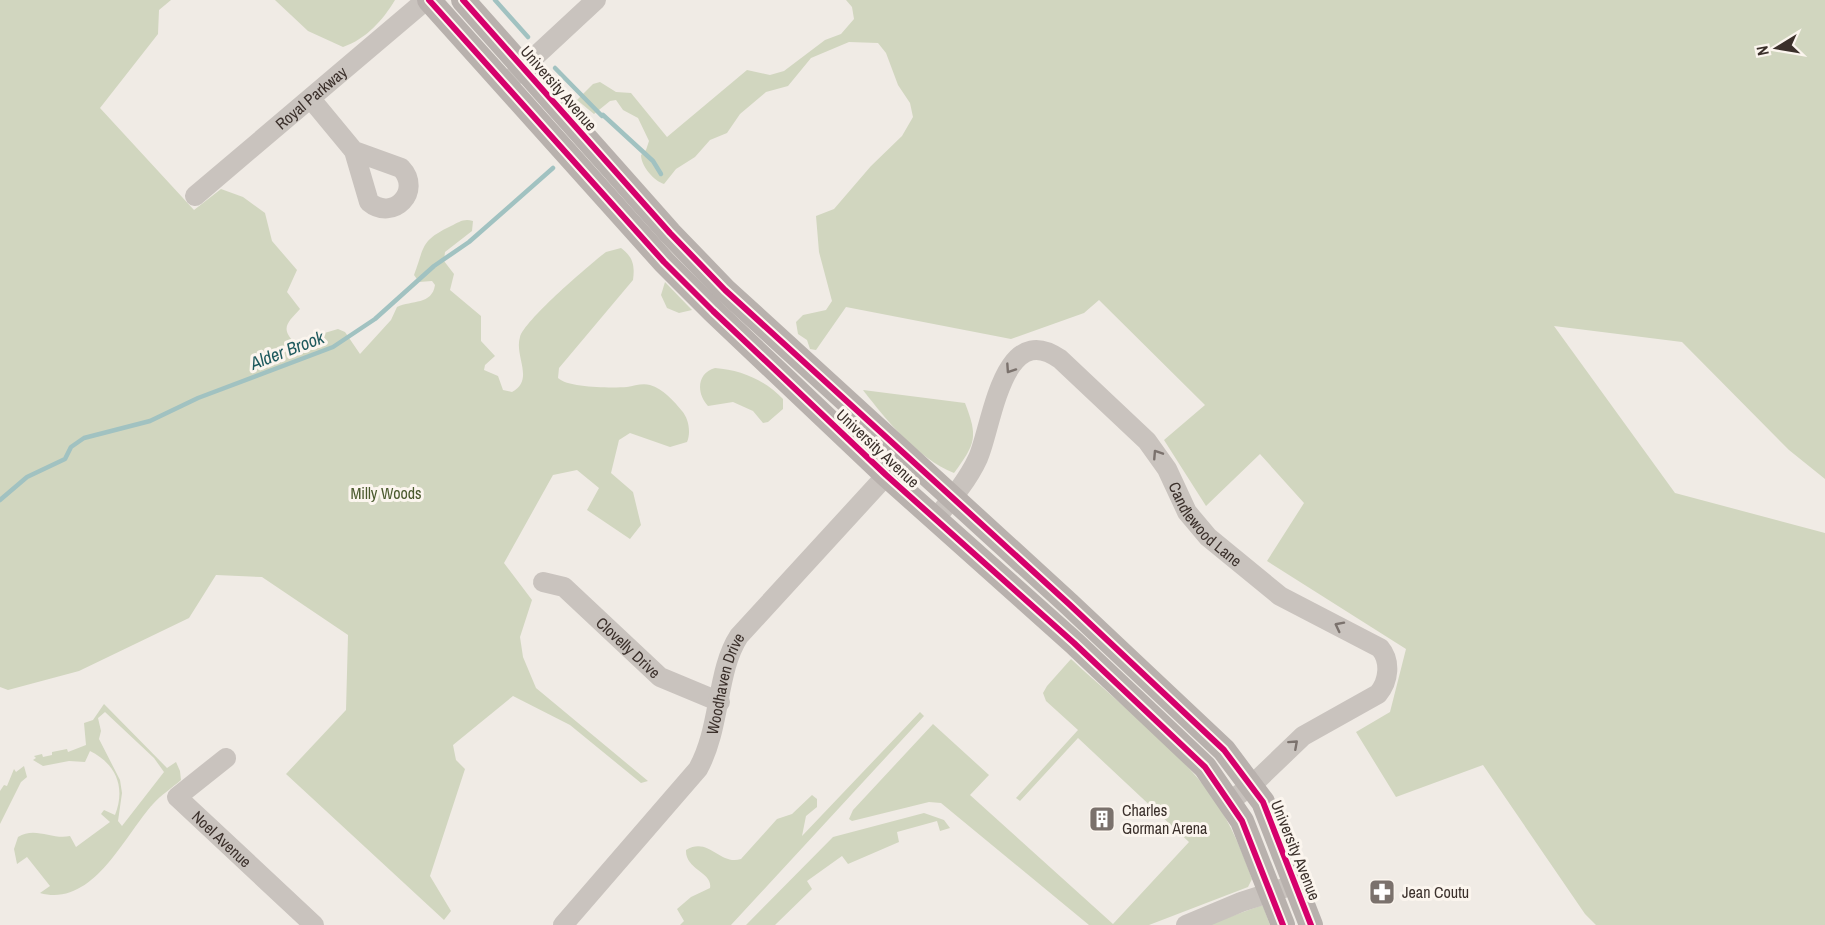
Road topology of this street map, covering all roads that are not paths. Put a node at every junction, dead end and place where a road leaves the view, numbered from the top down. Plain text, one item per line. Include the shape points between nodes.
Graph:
1 (428, 0) edge
2 (463, 0) edge
3 (596, 0) edge
4 (524, 67) junction
5 (506, 84) junction
6 (311, 99) junction
7 (354, 151) dead end
8 (195, 196) dead end
9 (904, 456) junction
10 (886, 475) junction
11 (953, 497) junction
12 (935, 519) junction
13 (543, 582) dead end
14 (720, 702) junction
15 (226, 758) dead end
16 (1252, 785) junction
17 (1230, 801) junction
18 (1296, 885) junction
19 (1271, 892) junction
20 (314, 925) edge
21 (563, 925) edge
22 (1186, 925) edge
23 (1283, 925) edge
24 (1311, 925) edge

1 - 5 main road, University Avenue
1 - 6 street, Royal Parkway
2 - 4 main road, University Avenue
3 - 4 street
4 - 5 street
4 - 9 main road, University Avenue via 699,264
5 - 10 main road, University Avenue via 664,262
6 - 7 street
6 - 8 street, Royal Parkway
9 - 10 street, Woodhaven Drive
9 - 11 main road, University Avenue
10 - 12 main road, University Avenue
10 - 14 street, Woodhaven Drive via 739,636
11 - 12 street, Candlewood Lane
11 - 16 main road, University Avenue via 1213,738
16 -> 11 street, Candlewood Lane via 1307,733 1378,694 1387,668 1380,648 1280,596 1208,537 1187,512 1167,470 1147,441 1060,359 1047,352 1029,351 1011,365 998,391 980,455
12 - 17 main road, University Avenue via 1184,745
13 - 14 street, Clovelly Drive via 564,587 664,680
14 - 21 street, Woodhaven Drive via 698,769
15 - 20 street, Noel Avenue via 177,797
16 - 17 street, Candlewood Lane
16 - 18 main road, University Avenue via 1271,820
17 - 19 main road, University Avenue via 1255,849
18 - 19 street
18 - 24 main road, University Avenue
19 - 22 street
19 - 23 main road, University Avenue

